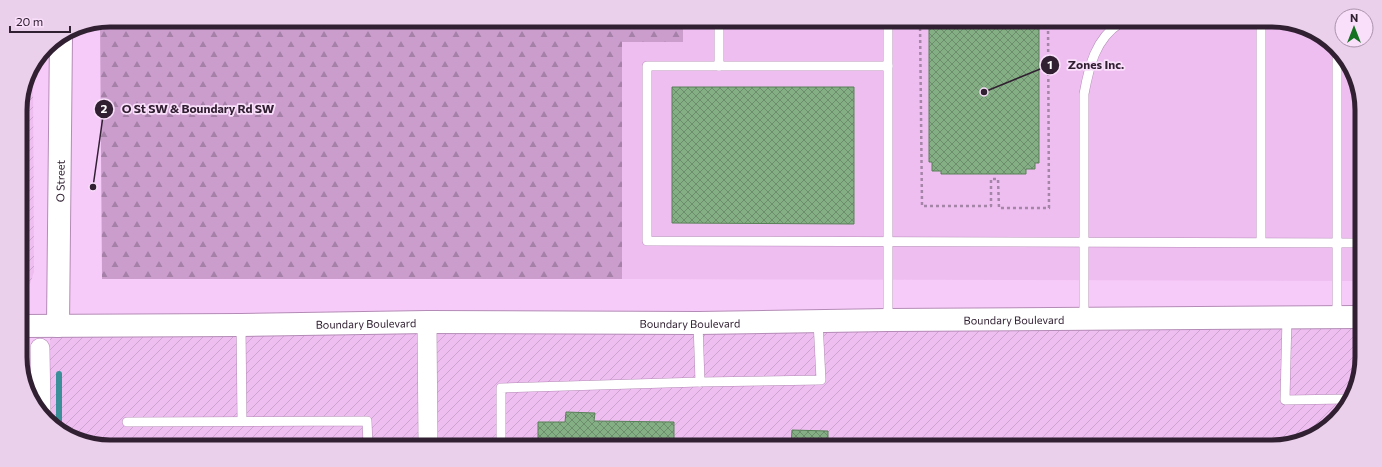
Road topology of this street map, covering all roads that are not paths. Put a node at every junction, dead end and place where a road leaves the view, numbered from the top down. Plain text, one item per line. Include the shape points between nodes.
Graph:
1 (719, 27) edge
2 (888, 27) edge
3 (1113, 27) edge
4 (1261, 27) edge
5 (61, 43) edge
6 (1337, 58) edge
7 (719, 66) junction
8 (888, 66) junction
9 (888, 241) junction
10 (1084, 242) junction
11 (1261, 242) junction
12 (1337, 243) junction
13 (1355, 243) edge
14 (1287, 317) junction
15 (1337, 317) junction
16 (1355, 317) edge
17 (1084, 318) junction
18 (888, 320) junction
19 (818, 321) junction
20 (427, 322) junction
21 (698, 323) junction
22 (241, 325) junction
23 (27, 326) edge
24 (58, 326) junction
25 (40, 348) dead end
26 (700, 382) junction
27 (1343, 399) edge
28 (41, 403) edge
29 (242, 421) junction
30 (127, 422) dead end
31 (368, 440) edge
32 (428, 440) edge
33 (501, 440) edge

1 - 7 lane
2 - 8 lane
3 - 10 lane via 1102,39 1093,56 1084,94
4 - 11 lane
5 - 24 street, O Street
6 - 12 lane
7 - 8 lane
7 - 9 lane via 647,66 647,241
8 - 9 lane
9 - 10 lane
9 - 18 lane
10 - 11 lane
10 - 17 lane
11 - 12 lane
12 - 13 lane
12 - 15 lane
14 - 15 street, Boundary Boulevard
14 - 17 street, Boundary Boulevard
14 - 27 lane via 1285,400
15 - 16 street, Boundary Boulevard
17 - 18 street, Boundary Boulevard
18 - 19 street, Boundary Boulevard
19 - 21 street, Boundary Boulevard
19 - 26 lane via 821,380
20 - 21 street, Boundary Boulevard
20 - 22 street, Boundary Boulevard
20 - 32 street
21 - 26 lane
22 - 24 street, Boundary Boulevard
22 - 29 lane
23 - 24 street, Boundary Boulevard
25 - 28 street
26 - 33 lane via 501,388
29 - 30 lane
29 - 31 lane via 367,421

